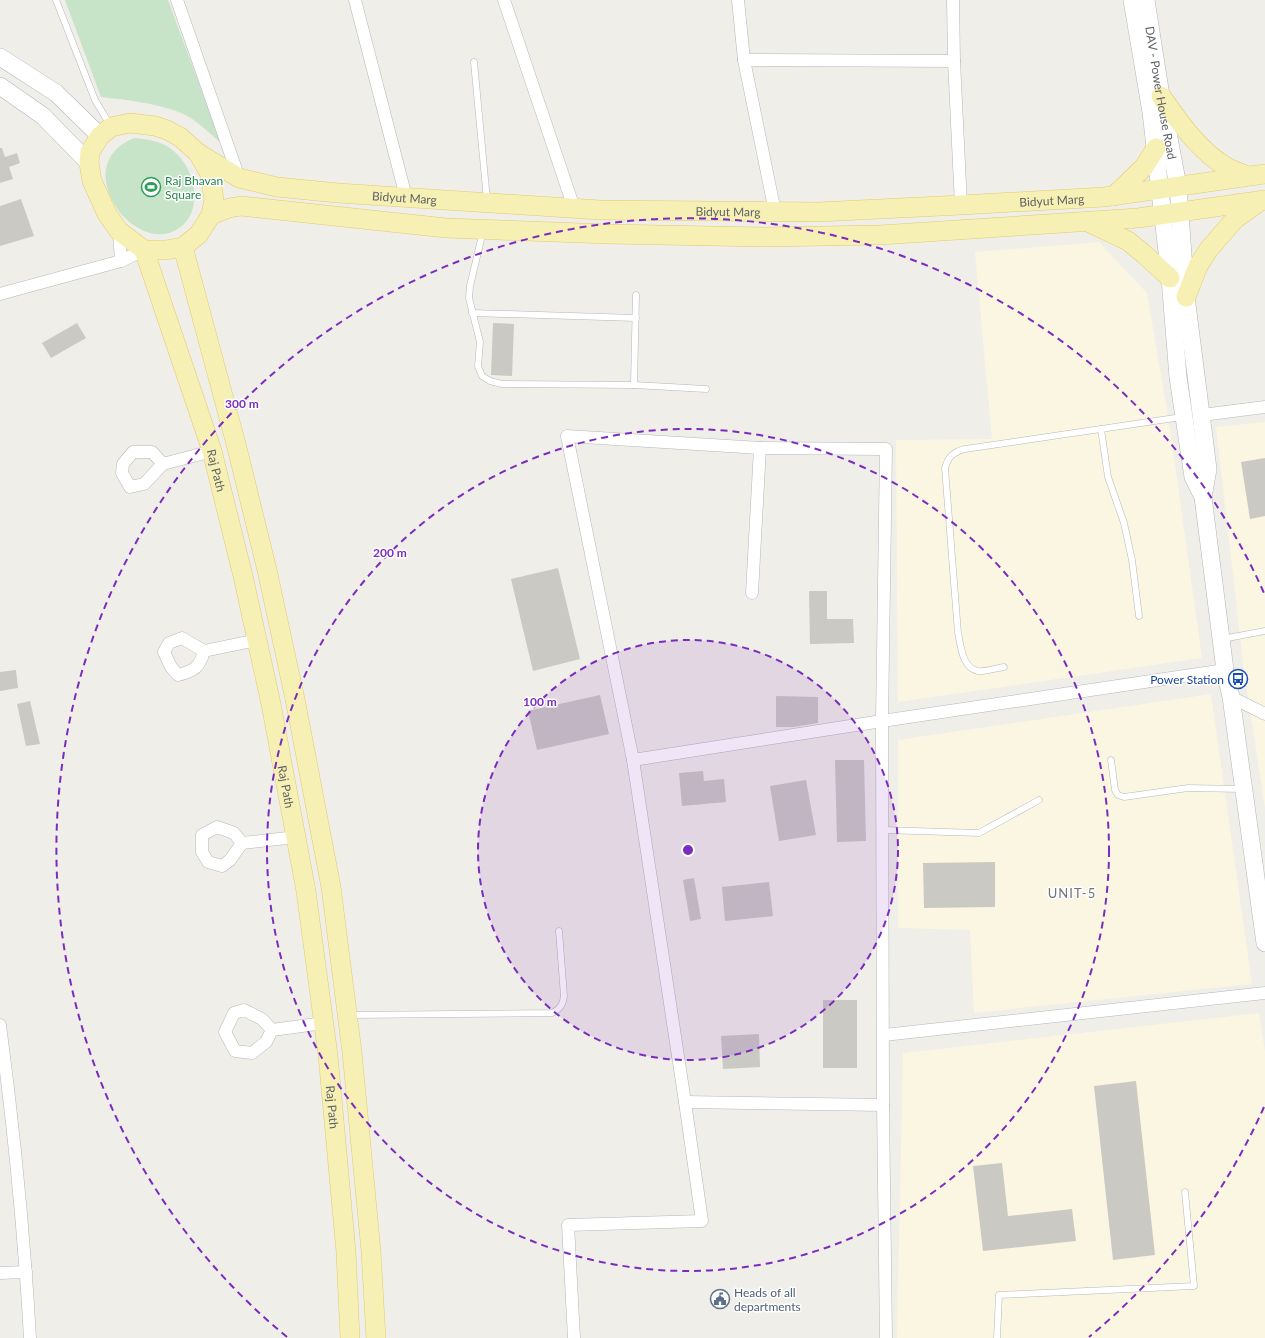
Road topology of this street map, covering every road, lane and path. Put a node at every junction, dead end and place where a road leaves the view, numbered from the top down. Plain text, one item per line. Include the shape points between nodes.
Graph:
1 (56, 0) edge
2 (177, 0) edge
3 (355, 0) edge
4 (504, 0) edge
5 (738, 0) edge
6 (953, 0) edge
7 (1132, 0) edge
8 (1146, 0) edge
9 (0, 57) edge
10 (744, 60) junction
11 (954, 61) junction
12 (474, 62) dead end
13 (0, 86) edge
14 (1161, 96) junction
15 (105, 131) junction
16 (1156, 148) junction
17 (198, 153) junction
18 (89, 163) junction
19 (1257, 175) edge
20 (239, 178) junction
21 (1169, 187) junction
22 (1114, 196) junction
23 (406, 197) junction
24 (1264, 200) edge
25 (488, 202) junction
26 (961, 205) junction
27 (574, 208) junction
28 (775, 212) junction
29 (1172, 213) junction
30 (211, 215) junction
31 (1088, 222) junction
32 (484, 229) junction
33 (119, 232) junction
34 (183, 247) junction
35 (144, 250) junction
36 (121, 261) junction
37 (1170, 278) junction
38 (0, 294) edge
39 (636, 295) dead end
40 (1186, 297) junction
41 (472, 313) junction
42 (636, 318) junction
43 (634, 385) junction
44 (706, 389) dead end
45 (1265, 406) edge
46 (1202, 415) junction
47 (1184, 416) junction
48 (1101, 428) junction
49 (760, 448) junction
50 (212, 451) junction
51 (163, 464) dead end
52 (1202, 497) junction
53 (752, 593) dead end
54 (1139, 616) dead end
55 (1265, 631) edge
56 (1222, 639) junction
57 (257, 640) junction
58 (204, 651) dead end
59 (1004, 667) dead end
60 (1225, 670) junction
61 (1231, 697) junction
62 (1265, 714) edge
63 (882, 721) junction
64 (633, 760) junction
65 (1112, 760) dead end
66 (1243, 789) junction
67 (1039, 800) dead end
68 (883, 830) junction
69 (296, 838) junction
70 (242, 843) dead end
71 (559, 931) dead end
72 (1265, 943) edge
73 (1265, 993) edge
74 (348, 1015) junction
75 (324, 1023) junction
76 (0, 1025) edge
77 (272, 1030) dead end
78 (884, 1035) junction
79 (685, 1102) junction
80 (883, 1105) junction
81 (1185, 1192) dead end
82 (26, 1272) junction
83 (0, 1274) edge
84 (30, 1338) edge
85 (350, 1338) edge
86 (376, 1338) edge
87 (574, 1338) edge
88 (886, 1338) edge
89 (997, 1338) edge

1 - 15 lane
2 - 20 street
3 - 23 street
4 - 27 street
5 - 10 street
6 - 11 street
7 - 16 street, DAV - Power House Road
8 - 14 street, DAV - Power House Road
9 - 15 street via 56,93
10 - 11 street
10 - 28 street
11 - 26 street
12 - 25 lane
13 - 18 street via 42,116
14 - 19 main road via 1184,128 1209,154 1228,167
14 - 21 street, DAV - Power House Road
15 - 17 main road via 130,123 140,123 167,130 180,137
15 - 18 main road via 90,152
16 - 21 street, DAV - Power House Road
16 - 22 main road via 1144,167
17 - 20 main road, Bidyut Marg
17 - 30 main road via 210,174 214,200
18 - 33 main road via 92,181 107,214
19 - 21 main road, Bidyut Marg
20 - 23 main road, Bidyut Marg via 277,187
21 - 22 main road, Bidyut Marg
21 - 29 street
22 - 26 main road, Bidyut Marg
23 - 25 main road, Bidyut Marg
24 - 29 main road, Bidyut Marg
24 - 40 main road via 1235,219 1213,244 1198,266
25 - 27 main road, Bidyut Marg
26 - 28 main road, Bidyut Marg
27 - 28 main road, Bidyut Marg
29 - 31 main road, Bidyut Marg
29 - 37 street
29 - 40 street
30 - 32 main road, Bidyut Marg via 241,206 446,228
30 - 34 main road via 199,234
31 - 32 main road, Bidyut Marg via 880,235 766,237
31 - 37 main road via 1128,241
32 - 41 lane via 470,286
33 - 35 main road
33 - 36 street
34 - 35 main road
34 - 74 main road, Raj Path via 236,444 295,699 330,887
35 - 36 street
35 - 50 main road, Raj Path
36 - 38 street
37 - 47 street via 1178,377
39 - 42 lane
40 - 46 street
41 - 42 lane
41 - 43 lane via 480,342 478,366 482,376 490,381 502,384
42 - 43 lane
43 - 44 lane
45 - 46 street
46 - 47 street via 1194,421
46 - 52 street via 1208,469
47 - 48 lane
47 - 52 street via 1193,477
48 - 54 lane via 1108,477 1124,523 1132,560
48 - 59 lane via 965,449 951,455 947,460 945,468 958,633 962,654 968,665 979,671
49 - 53 street
49 - 63 street via 886,449
49 - 64 street via 567,436
50 - 51 street
50 - 57 main road, Raj Path
52 - 56 street
55 - 56 lane
56 - 60 street
57 - 58 street
57 - 69 main road, Raj Path
60 - 61 street
60 - 63 street
61 - 62 street
61 - 66 street
63 - 64 street
63 - 68 street
64 - 79 street
65 - 66 lane via 1115,790 1124,798 1188,788
66 - 72 street
67 - 68 lane via 979,833
68 - 78 street
69 - 70 street
69 - 75 main road, Raj Path
71 - 74 lane via 564,996 559,1009 552,1013
73 - 78 street
74 - 86 main road, Raj Path via 371,1251
75 - 77 street
75 - 85 main road, Raj Path via 346,1252
76 - 82 street
78 - 80 street
79 - 80 street
79 - 87 street via 702,1221 568,1225
80 - 88 street
81 - 89 lane via 1194,1286 999,1295
82 - 83 street
82 - 84 street

